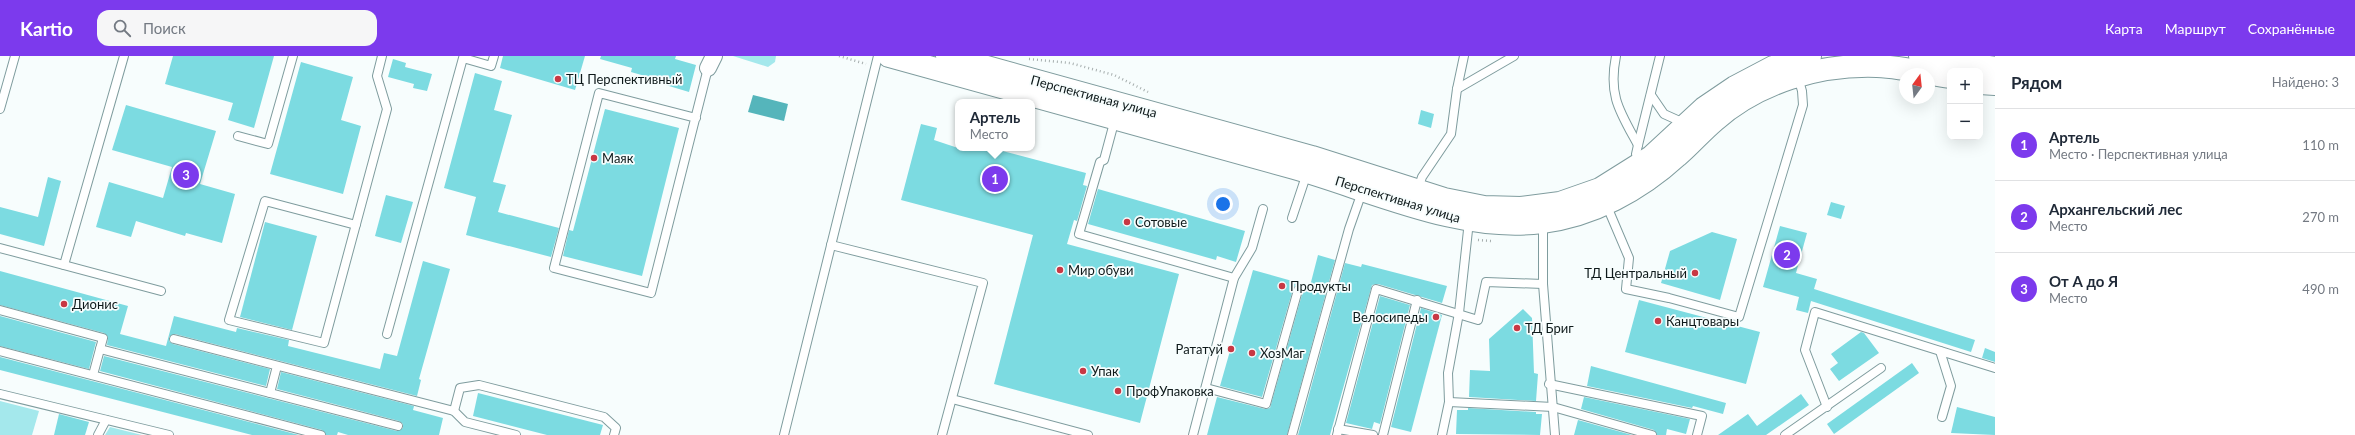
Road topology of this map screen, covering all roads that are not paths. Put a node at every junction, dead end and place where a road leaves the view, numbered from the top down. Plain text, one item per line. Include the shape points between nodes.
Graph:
1 (16, 56) edge
2 (124, 56) edge
3 (293, 56) edge
4 (382, 56) edge
5 (494, 56) edge
6 (878, 56) edge
7 (889, 56) edge
8 (947, 56) edge
9 (1464, 56) edge
10 (1514, 56) edge
11 (1616, 56) edge
12 (1660, 56) edge
13 (1920, 56) edge
14 (711, 62) edge
15 (1801, 64) edge
16 (1995, 68) edge
17 (1947, 78) edge
18 (1983, 82) edge
19 (1995, 84) edge
20 (1457, 88) junction
21 (1651, 95) junction
22 (0, 109) edge
23 (696, 118) junction
24 (1115, 118) junction
25 (1687, 124) junction
26 (238, 136) dead end
27 (1644, 162) junction
28 (1310, 164) junction
29 (1365, 182) junction
30 (1603, 196) junction
31 (1415, 198) junction
32 (1263, 209) dead end
33 (1292, 218) dead end
34 (1469, 220) junction
35 (1543, 222) junction
36 (356, 225) junction
37 (831, 245) junction
38 (0, 248) edge
39 (64, 265) junction
40 (1234, 278) junction
41 (1543, 284) junction
42 (1298, 290) dead end
43 (161, 291) dead end
44 (1417, 300) junction
45 (0, 310) edge
46 (1460, 313) junction
47 (387, 334) dead end
48 (174, 339) dead end
49 (100, 349) junction
50 (0, 351) edge
51 (1940, 351) junction
52 (277, 366) junction
53 (1881, 368) dead end
54 (1995, 368) edge
55 (93, 375) junction
56 (1549, 384) junction
57 (1206, 388) junction
58 (270, 393) junction
59 (0, 394) edge
60 (952, 399) junction
61 (1449, 402) junction
62 (1553, 406) junction
63 (1827, 407) junction
64 (454, 411) junction
65 (1942, 417) dead end
66 (106, 420) junction
67 (398, 426) dead end
68 (1337, 432) edge
69 (98, 435) edge
70 (169, 435) edge
71 (321, 435) edge
72 (516, 435) edge
73 (614, 435) edge
74 (784, 435) edge
75 (942, 435) edge
76 (1088, 435) edge
77 (1194, 435) edge
78 (1292, 435) edge
79 (1373, 435) edge
80 (1383, 435) edge
81 (1442, 435) edge
82 (1555, 435) edge
83 (1652, 435) edge
84 (1697, 435) edge
85 (1785, 435) edge

1 - 22 lane
2 - 39 lane
3 - 26 lane via 268,144
4 - 36 lane via 377,76 387,109
5 - 47 lane via 491,66 463,58
6 - 37 lane
7 - 24 main road, Перспективная улица
8 - 28 main road, Перспективная улица
9 - 20 lane
10 - 20 lane
11 - 27 lane via 1613,79 1615,102
12 - 21 lane
13 - 16 main road
14 - 23 lane
15 - 17 main road, Перспективная улица via 1823,69 1877,66
15 - 25 main road, Перспективная улица via 1754,75 1704,108
15 - 27 main road, Перспективная улица
15 - 30 lane via 1803,105 1739,318 1626,289 1629,258
18 - 19 main road
20 - 31 lane via 1451,134 1422,177
21 - 25 lane via 1664,114
21 - 27 lane
23 - 23 lane via 651,293 554,268 599,93
24 - 28 main road, Перспективная улица
24 - 40 lane via 1079,234
25 - 27 main road, Перспективная улица
27 - 30 main road, Перспективная улица
28 - 29 main road, Перспективная улица
28 - 33 lane
29 - 31 main road, Перспективная улица
29 - 78 lane via 1349,229
30 - 31 main road, Перспективная улица via 1521,208
30 - 35 main road, Перспективная улица via 1564,218
31 - 34 main road, Перспективная улица
32 - 40 lane via 1252,248
34 - 35 main road, Перспективная улица via 1522,224
34 - 46 lane
35 - 41 lane
36 - 36 lane via 265,201 228,320 324,343
37 - 60 lane via 983,282
37 - 74 lane
38 - 39 lane
39 - 43 lane
40 - 57 lane
41 - 46 lane via 1486,282 1478,320
41 - 56 lane
42 - 57 lane via 1266,404
44 - 46 lane
44 - 68 lane via 1376,289
44 - 80 lane
45 - 49 lane via 103,338
46 - 61 lane via 1448,373
48 - 52 lane
49 - 55 lane
49 - 58 lane
50 - 55 lane
51 - 54 lane
51 - 63 lane via 1815,312 1805,350
51 - 65 lane via 1951,386
52 - 58 lane
52 - 64 lane
53 - 63 lane
55 - 71 lane
56 - 62 lane
56 - 84 lane via 1702,416
57 - 77 lane
58 - 67 lane
59 - 66 lane
60 - 75 lane
60 - 76 lane
61 - 62 lane
61 - 81 lane
62 - 82 lane
62 - 83 lane
63 - 85 lane
64 - 72 lane via 465,422
64 - 73 lane via 460,388 479,385 604,417 616,428
66 - 69 lane
66 - 70 lane
68 - 79 lane

